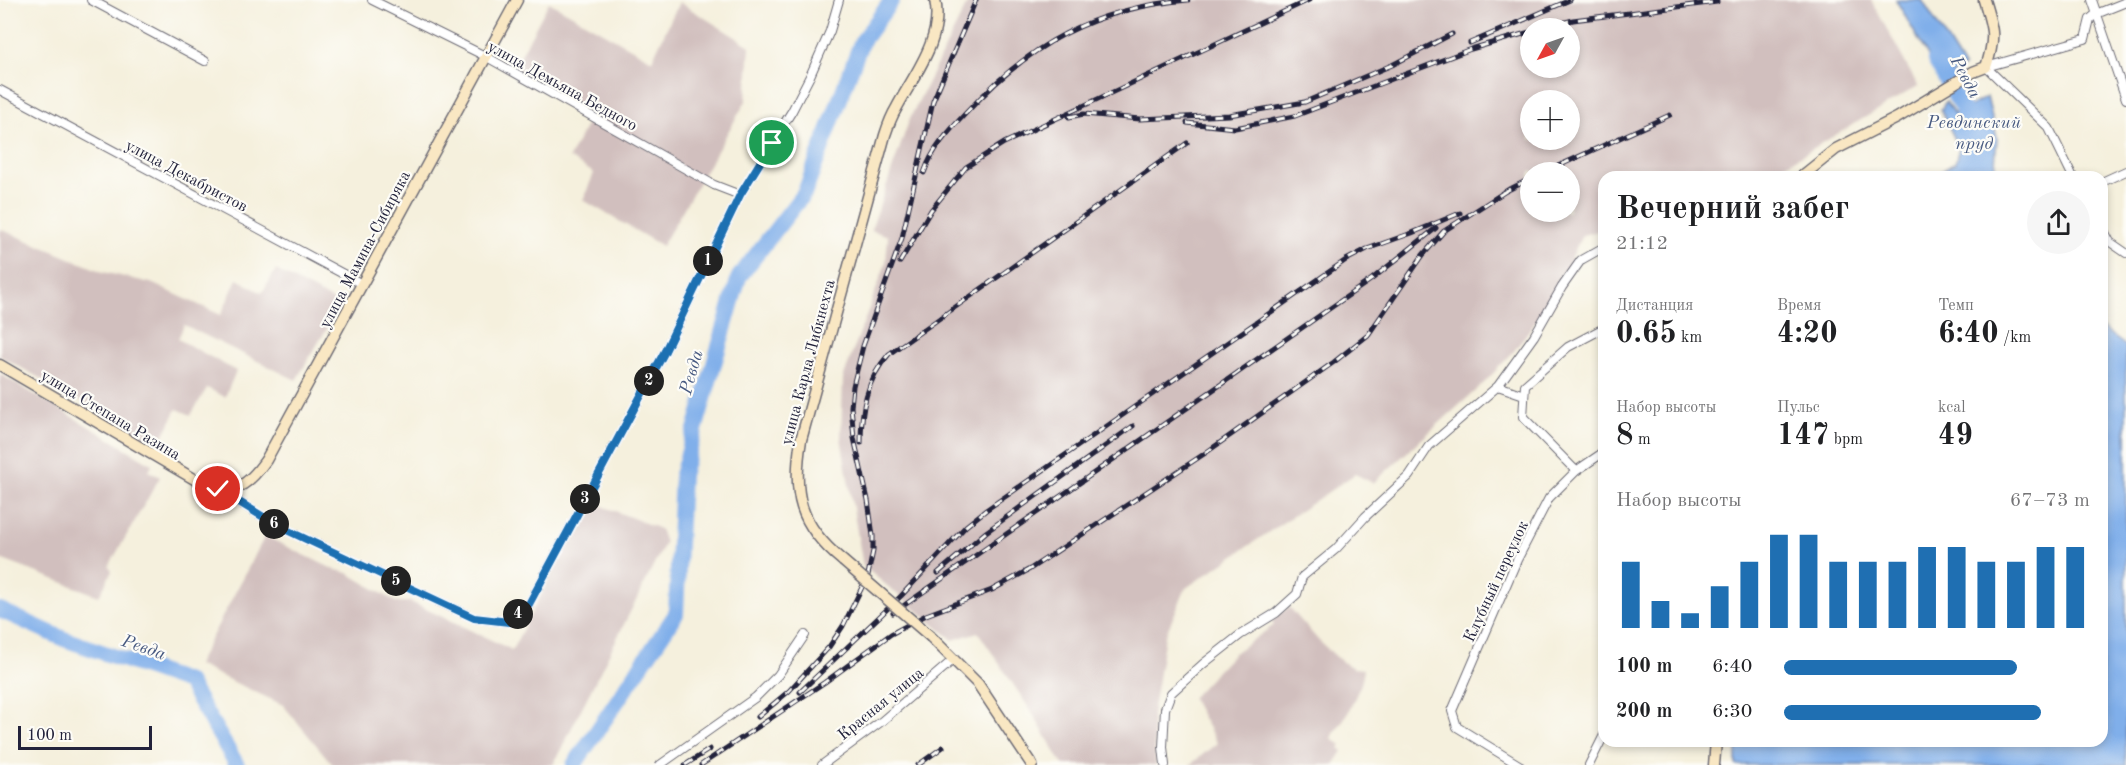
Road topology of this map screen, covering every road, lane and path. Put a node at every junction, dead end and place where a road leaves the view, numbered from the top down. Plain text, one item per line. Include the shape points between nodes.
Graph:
1 (92, 0) edge
2 (372, 0) edge
3 (517, 0) edge
4 (839, 0) edge
5 (935, 0) edge
6 (1984, 0) edge
7 (2092, 0) edge
8 (2126, 2) edge
9 (2096, 14) junction
10 (485, 56) junction
11 (205, 61) dead end
12 (1986, 66) junction
13 (0, 90) edge
14 (2126, 99) edge
15 (1808, 171) edge
16 (2070, 171) edge
17 (2126, 171) edge
18 (2108, 179) edge
19 (740, 195) junction
20 (2108, 238) edge
21 (1598, 250) edge
22 (2126, 253) edge
23 (362, 284) junction
24 (1598, 331) edge
25 (0, 365) edge
26 (1498, 386) junction
27 (1524, 395) junction
28 (1598, 456) edge
29 (1576, 471) junction
30 (218, 489) junction
31 (805, 635) dead end
32 (954, 659) junction
33 (1598, 747) edge
34 (1716, 747) edge
35 (660, 765) edge
36 (822, 765) edge
37 (1032, 765) edge
38 (1165, 765) edge
39 (1519, 765) edge
40 (1589, 765) edge
41 (1714, 765) edge

1 - 11 street
2 - 10 street, улица Демьяна Бедного
3 - 10 street, улица Мамина-Сибиряка
4 - 19 street via 810,76
5 - 32 street, улица Карла Либкнехта, bridge via 936,21 926,54 885,135 801,440 796,484 801,507 827,547
6 - 12 street via 1993,28 1993,47
7 - 9 street
8 - 9 street
9 - 12 street via 2090,19 2085,39
9 - 14 street
10 - 19 street, улица Демьяна Бедного via 700,177
10 - 23 street, улица Мамина-Сибиряка
12 - 15 street via 1836,148
12 - 16 street via 2049,128
13 - 23 street, улица Декабристов
17 - 18 street
19 - 30 street, улица Степана Разина via 665,351 529,604 509,622 474,618 278,526
20 - 22 street
21 - 26 street via 1581,260
23 - 30 street, улица Мамина-Сибиряка via 260,469 242,486
24 - 27 street via 1568,347 1524,385
25 - 30 street, улица Степана Разина via 189,477
26 - 27 street
26 - 38 street via 1429,446 1409,476 1302,577 1297,594 1203,664 1171,693 1165,709
27 - 29 street via 1522,417
28 - 29 street, Клубный переулок
29 - 39 street, Клубный переулок via 1549,498 1517,560 1452,711 1457,727
31 - 35 street via 762,691
32 - 36 street, Красная улица via 882,721
32 - 37 street, улица Карла Либкнехта via 986,694
33 - 40 street
34 - 41 street

